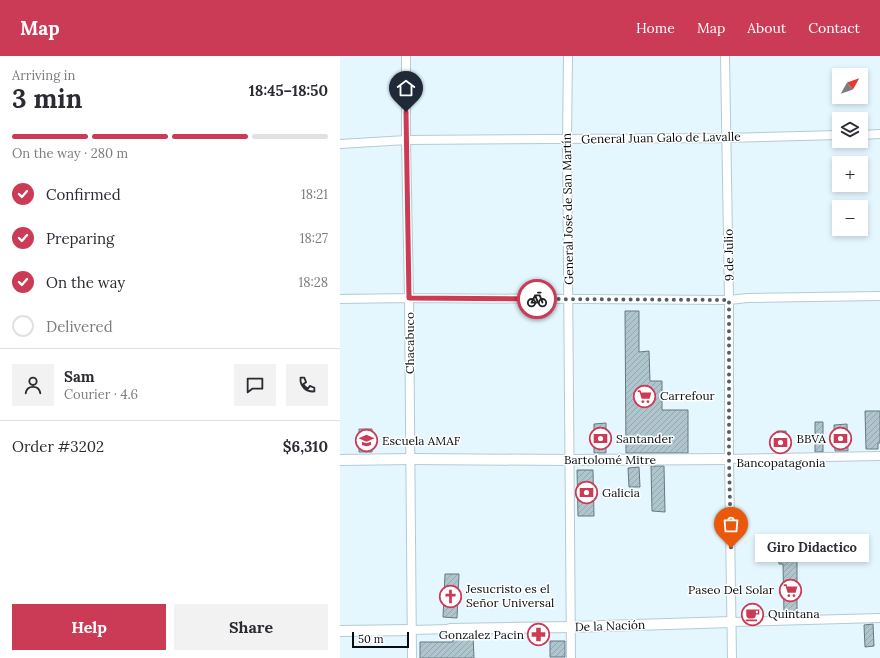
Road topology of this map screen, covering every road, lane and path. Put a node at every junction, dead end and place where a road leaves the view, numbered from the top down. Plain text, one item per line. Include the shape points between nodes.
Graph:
1 (406, 56) edge
2 (568, 56) edge
3 (725, 56) edge
4 (880, 134) edge
5 (832, 135) edge
6 (868, 135) edge
7 (726, 138) junction
8 (406, 140) junction
9 (567, 140) junction
10 (340, 144) edge
11 (880, 296) edge
12 (409, 298) junction
13 (340, 299) edge
14 (568, 300) junction
15 (729, 300) junction
16 (880, 456) edge
17 (411, 459) junction
18 (729, 459) junction
19 (340, 460) edge
20 (569, 460) junction
21 (880, 618) edge
22 (732, 622) junction
23 (570, 627) junction
24 (450, 629) joint
25 (411, 630) junction
26 (340, 631) edge
27 (412, 658) edge
28 (571, 658) edge
29 (732, 658) edge

1 - 8 street, Chacabuco
2 - 9 street, General José de San Martín
3 - 7 street, 9 de Julio
4 - 6 street
5 - 7 street, General Juan Galo de Lavalle
7 - 9 street, General Juan Galo de Lavalle
7 - 15 street, 9 de Julio
8 - 9 street, General Juan Galo de Lavalle
8 - 10 street, General Juan Galo de Lavalle
8 - 12 street, Chacabuco
9 - 14 street, General José de San Martín
11 - 15 street
12 - 13 street
12 - 14 street
12 - 17 street, Chacabuco
14 - 15 street
14 - 20 street, General José de San Martín
15 - 18 street, 9 de Julio
16 - 18 street, Bartolomé Mitre
17 - 19 street, Bartolomé Mitre
17 - 20 street, Bartolomé Mitre
17 - 25 street, Chacabuco
18 - 20 street, Bartolomé Mitre
18 - 22 street, 9 de Julio
20 - 23 street, General José de San Martín
21 - 22 street, De la Nación
22 - 23 street, De la Nación
22 - 29 street, 9 de Julio
23 - 24 street, De la Nación
23 - 28 street, General José de San Martín
24 - 25 street, De la Nación
25 - 26 street, De la Nación
25 - 27 street, Chacabuco

